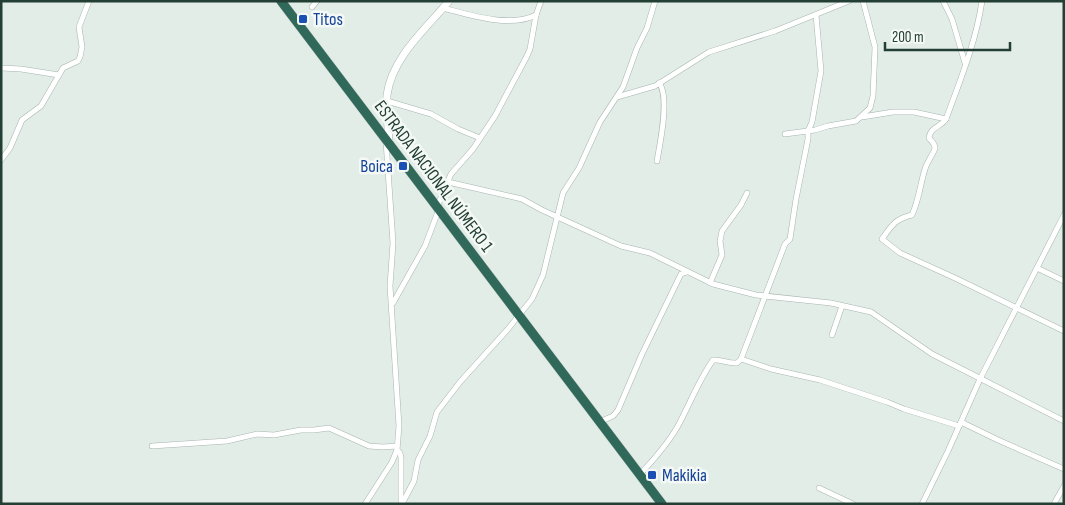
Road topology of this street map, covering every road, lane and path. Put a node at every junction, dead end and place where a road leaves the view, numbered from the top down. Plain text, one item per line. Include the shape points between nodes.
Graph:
1 (90, 1) edge
2 (281, 1) edge
3 (316, 1) edge
4 (448, 1) edge
5 (541, 1) edge
6 (655, 1) edge
7 (848, 1) edge
8 (863, 1) edge
9 (942, 1) edge
10 (982, 1) edge
11 (312, 7) dead end
12 (443, 8) junction
13 (536, 15) junction
14 (816, 15) junction
15 (966, 63) junction
16 (1, 68) edge
17 (59, 75) junction
18 (659, 83) junction
19 (617, 97) junction
20 (388, 101) junction
21 (861, 118) junction
22 (946, 119) junction
23 (808, 132) junction
24 (785, 134) dead end
25 (480, 138) junction
26 (387, 140) junction
27 (1, 160) edge
28 (657, 162) dead end
29 (448, 182) junction
30 (747, 193) dead end
31 (438, 208) junction
32 (1064, 215) edge
33 (557, 216) junction
34 (1037, 268) junction
35 (689, 272) junction
36 (1064, 281) edge
37 (710, 282) junction
38 (390, 286) junction
39 (401, 288) junction
40 (764, 296) junction
41 (393, 304) junction
42 (842, 306) junction
43 (1016, 308) junction
44 (519, 315) junction
45 (1064, 331) edge
46 (832, 335) dead end
47 (741, 359) junction
48 (980, 379) junction
49 (604, 420) dead end
50 (1064, 421) edge
51 (960, 424) junction
52 (152, 446) dead end
53 (397, 448) junction
54 (1064, 468) edge
55 (644, 471) dead end
56 (1064, 486) edge
57 (819, 488) dead end
58 (365, 504) edge
59 (401, 504) edge
60 (662, 504) edge
61 (853, 504) edge
62 (922, 504) edge
63 (1054, 504) edge

1 - 17 street via 79,27 80,58 64,67
2 - 26 highway, ESTRADA NACIONAL NÚMERO 1
3 - 11 street
4 - 12 street
5 - 13 street
6 - 19 street
7 - 14 street
8 - 21 street via 875,47 872,102
9 - 15 street via 952,19
10 - 15 street
12 - 13 street via 504,20 523,20
12 - 20 street via 397,65
13 - 25 street via 530,49
14 - 18 street via 709,52
14 - 23 street via 821,71
15 - 22 street
16 - 17 street
17 - 27 street via 41,106 22,120
18 - 19 street
18 - 28 street via 665,100
19 - 33 street via 600,122 579,168 563,193
20 - 25 street via 431,114
20 - 26 street
21 - 22 street via 914,112
21 - 23 street
22 - 43 street via 930,133 934,150 924,170 912,215 895,222 882,239 900,253
23 - 24 street
23 - 40 street via 790,239
25 - 29 street via 454,169
26 - 31 highway, ESTRADA NACIONAL NÚMERO 1
26 - 38 street via 393,243
29 - 31 street
29 - 33 street via 522,199
30 - 37 street via 722,231 722,255
31 - 39 street via 425,246
31 - 44 highway, ESTRADA NACIONAL NÚMERO 1
32 - 34 street
33 - 35 street via 621,246 650,253
33 - 44 street via 543,275 532,299
34 - 36 street
34 - 43 street
35 - 37 street
35 - 49 street via 681,274 671,293 618,410
37 - 40 street
38 - 39 street
38 - 41 street
39 - 41 street
40 - 42 street
40 - 47 street
41 - 53 street via 399,417
42 - 46 street
42 - 48 street via 870,312 932,354
43 - 45 street
43 - 48 street
44 - 59 street via 437,412 418,460 414,482
44 - 60 highway, ESTRADA NACIONAL NÚMERO 1
47 - 51 street
47 - 55 street via 737,363 712,360 669,442
48 - 50 street
48 - 51 street
51 - 54 street
51 - 62 street
52 - 53 street via 329,428 369,446
53 - 58 street via 392,462
53 - 59 street via 400,453
56 - 63 street
57 - 61 street

